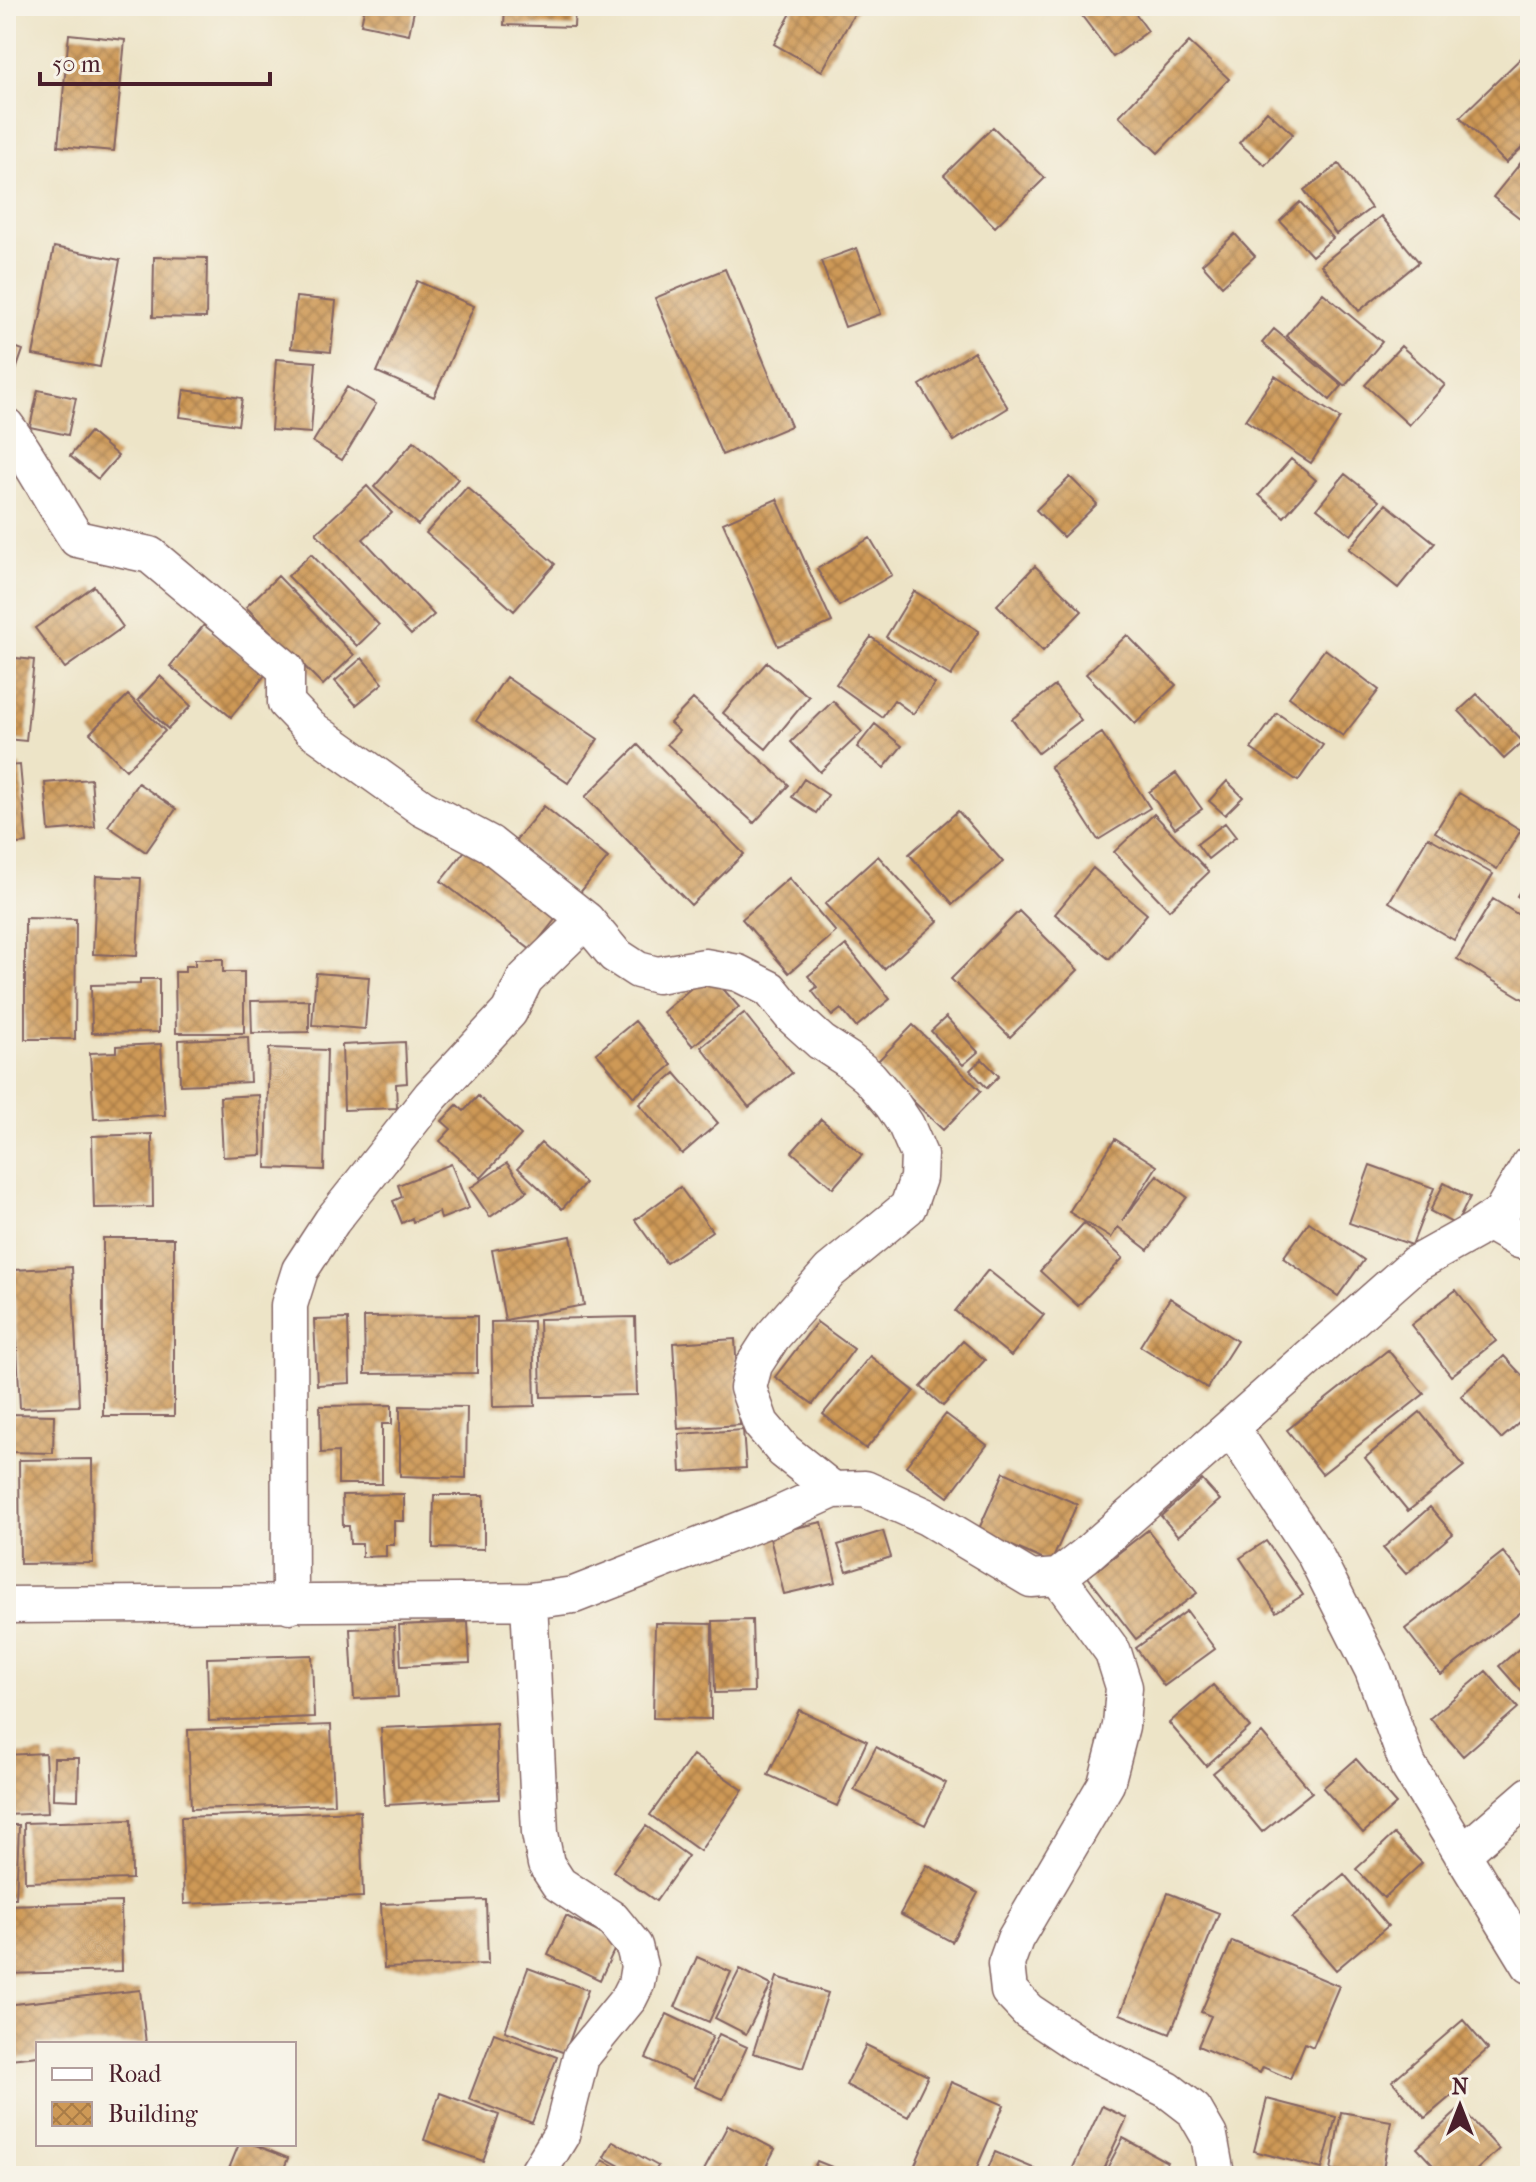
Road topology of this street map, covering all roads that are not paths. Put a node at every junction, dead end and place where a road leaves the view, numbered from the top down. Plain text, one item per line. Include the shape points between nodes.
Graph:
1 (6, 426) edge
2 (586, 920) junction
3 (1530, 1164) edge
4 (1488, 1222) junction
5 (1530, 1242) edge
6 (1231, 1428) junction
7 (833, 1490) junction
8 (1058, 1577) junction
9 (529, 1601) junction
10 (6, 1605) edge
11 (290, 1605) junction
12 (1530, 1795) edge
13 (1462, 1854) junction
14 (1530, 1965) edge
15 (536, 2176) edge
16 (1213, 2176) edge

1 - 2 street via 77,539 150,555 286,669 286,703 310,728 422,808 490,844
2 - 7 street via 615,955 638,970 657,975 705,967 738,973 770,989 821,1042 869,1077 906,1125 919,1155 908,1207 830,1271 772,1337 754,1365 748,1388 761,1424 784,1451
2 - 11 street via 525,979 509,1012 431,1096 300,1270 289,1305
3 - 4 street via 1501,1213
4 - 5 street
4 - 6 street via 1415,1264
6 - 8 street
6 - 13 street via 1314,1553 1373,1670 1408,1765
7 - 8 street via 865,1489 927,1517 1031,1579
7 - 9 street via 574,1595
8 - 16 street via 1113,1652 1124,1687 1121,1726 1106,1784 1015,1939 1006,1964 1009,1991 1028,2011 1079,2045 1168,2090 1194,2110 1209,2136
9 - 11 street
9 - 15 street via 546,1864 559,1884 612,1919 634,1946 639,1966 629,1998 581,2057 561,2135
10 - 11 street
12 - 13 street
13 - 14 street

